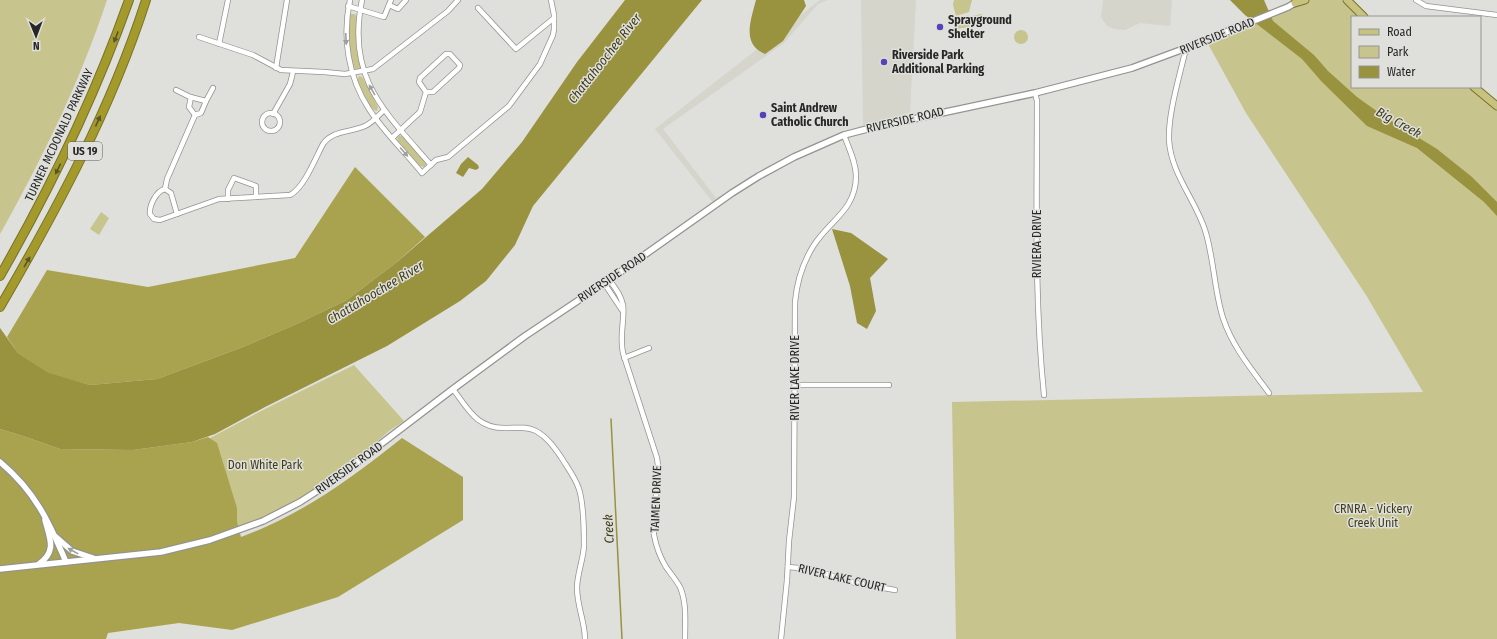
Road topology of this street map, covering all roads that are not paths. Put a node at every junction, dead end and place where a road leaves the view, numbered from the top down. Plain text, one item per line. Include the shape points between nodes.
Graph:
1 (129, 0) edge
2 (146, 0) edge
3 (228, 0) edge
4 (287, 0) edge
5 (350, 0) edge
6 (362, 0) edge
7 (406, 0) edge
8 (458, 0) edge
9 (551, 0) edge
10 (1305, 0) edge
11 (1416, 0) edge
12 (1347, 1) edge
13 (390, 2) edge
14 (1297, 2) edge
15 (348, 6) junction
16 (478, 8) dead end
17 (360, 10) junction
18 (1497, 15) edge
19 (1363, 16) edge
20 (554, 18) junction
21 (199, 37) dead end
22 (219, 44) junction
23 (1186, 48) junction
24 (276, 68) junction
25 (292, 72) junction
26 (363, 72) junction
27 (352, 73) junction
28 (213, 88) dead end
29 (1475, 88) edge
30 (176, 90) dead end
31 (426, 92) junction
32 (1035, 93) junction
33 (191, 97) junction
34 (206, 101) junction
35 (1497, 106) edge
36 (384, 110) junction
37 (195, 114) junction
38 (274, 114) dead end
39 (375, 118) junction
40 (401, 130) junction
41 (844, 136) junction
42 (392, 138) junction
43 (431, 165) junction
44 (165, 190) junction
45 (228, 198) junction
46 (256, 198) junction
47 (178, 214) junction
48 (0, 276) edge
49 (609, 280) junction
50 (604, 284) junction
51 (0, 307) edge
52 (622, 310) junction
53 (649, 348) dead end
54 (624, 358) junction
55 (795, 385) junction
56 (889, 385) dead end
57 (453, 389) junction
58 (1269, 393) dead end
59 (1044, 395) dead end
60 (0, 462) edge
61 (42, 510) junction
62 (54, 534) junction
63 (97, 559) junction
64 (66, 562) junction
65 (38, 565) junction
66 (788, 567) junction
67 (0, 569) edge
68 (895, 590) dead end
69 (585, 639) edge
70 (685, 639) edge
71 (781, 639) edge

1 -> 48 highway, TURNER MCDONALD PARKWAY / US 19 via 81,122 45,195
51 -> 2 highway, US 19 via 52,216 85,151 123,64
3 - 22 street
4 - 24 street
5 - 15 street
6 - 17 street
7 - 13 street via 398,9
8 - 26 street via 448,11 373,70
9 - 20 street
10 - 14 main road
11 - 18 street via 1426,6
12 - 19 main road
13 - 17 street via 384,16
14 - 23 street, RIVERSIDE ROAD
15 - 17 street
15 -> 27 street via 346,35
16 - 20 street via 516,49
17 - 26 street via 358,34
20 - 43 street via 553,35 540,64 509,106 448,157 439,159
21 - 22 street
22 - 24 street via 261,59
23 - 32 street, RIVERSIDE ROAD via 1132,68
23 - 58 street via 1170,122 1169,141 1172,159 1205,230 1220,306 1228,331 1234,344
24 - 25 street
25 - 27 street
25 - 38 street via 290,84
26 - 27 street
36 -> 26 street
27 - 39 street via 362,97
28 - 34 street
29 - 35 main road
30 - 33 street
31 - 31 street via 419,82 420,78 446,54 450,54 460,68 433,92
31 - 40 street via 420,112
32 - 41 street, RIVERSIDE ROAD via 899,121
32 - 59 street, RIVIERA DRIVE via 1037,304
33 - 34 street
33 - 37 street via 189,107
34 - 37 street via 201,113
36 - 39 street
36 - 40 street
37 - 44 street via 167,179
39 - 42 street
39 - 46 street via 365,126 335,134 327,139 295,193
40 - 42 street
40 - 43 street
41 - 49 street, RIVERSIDE ROAD via 802,153 759,176 705,211
41 - 55 street, RIVER LAKE DRIVE via 855,165 855,188 847,208 815,244 800,274 795,302
42 -> 43 street via 422,173
44 - 47 street via 170,193
44 - 47 street via 158,193 149,210 150,214 160,220
45 - 46 street
45 - 46 street via 228,190 234,178 256,186
45 - 47 street
49 - 50 street, RIVERSIDE ROAD
49 - 52 street, TAIMEN DRIVE via 621,301
50 - 52 street
50 - 57 street, RIVERSIDE ROAD via 525,336
52 - 54 street, TAIMEN DRIVE via 621,344
53 - 54 street
54 - 70 street, TAIMEN DRIVE via 657,458 659,476 653,519 654,533 660,555 682,592 685,607
55 - 56 street
55 - 66 street, RIVER LAKE DRIVE via 794,497
57 - 63 street, RIVERSIDE ROAD via 331,482 263,521 232,534 180,548
57 - 69 street via 483,424 497,428 526,428 544,436 576,482 582,508 584,547 577,589
60 - 61 street via 23,485
61 - 62 street
61 - 65 street via 51,548 47,557
63 -> 62 street via 72,551
62 - 64 street
63 - 64 street, RIVERSIDE ROAD
64 - 65 street, RIVERSIDE ROAD
65 - 67 street, RIVERSIDE ROAD
66 - 68 street, RIVER LAKE COURT via 810,569 855,583
66 - 71 street, RIVER LAKE DRIVE

